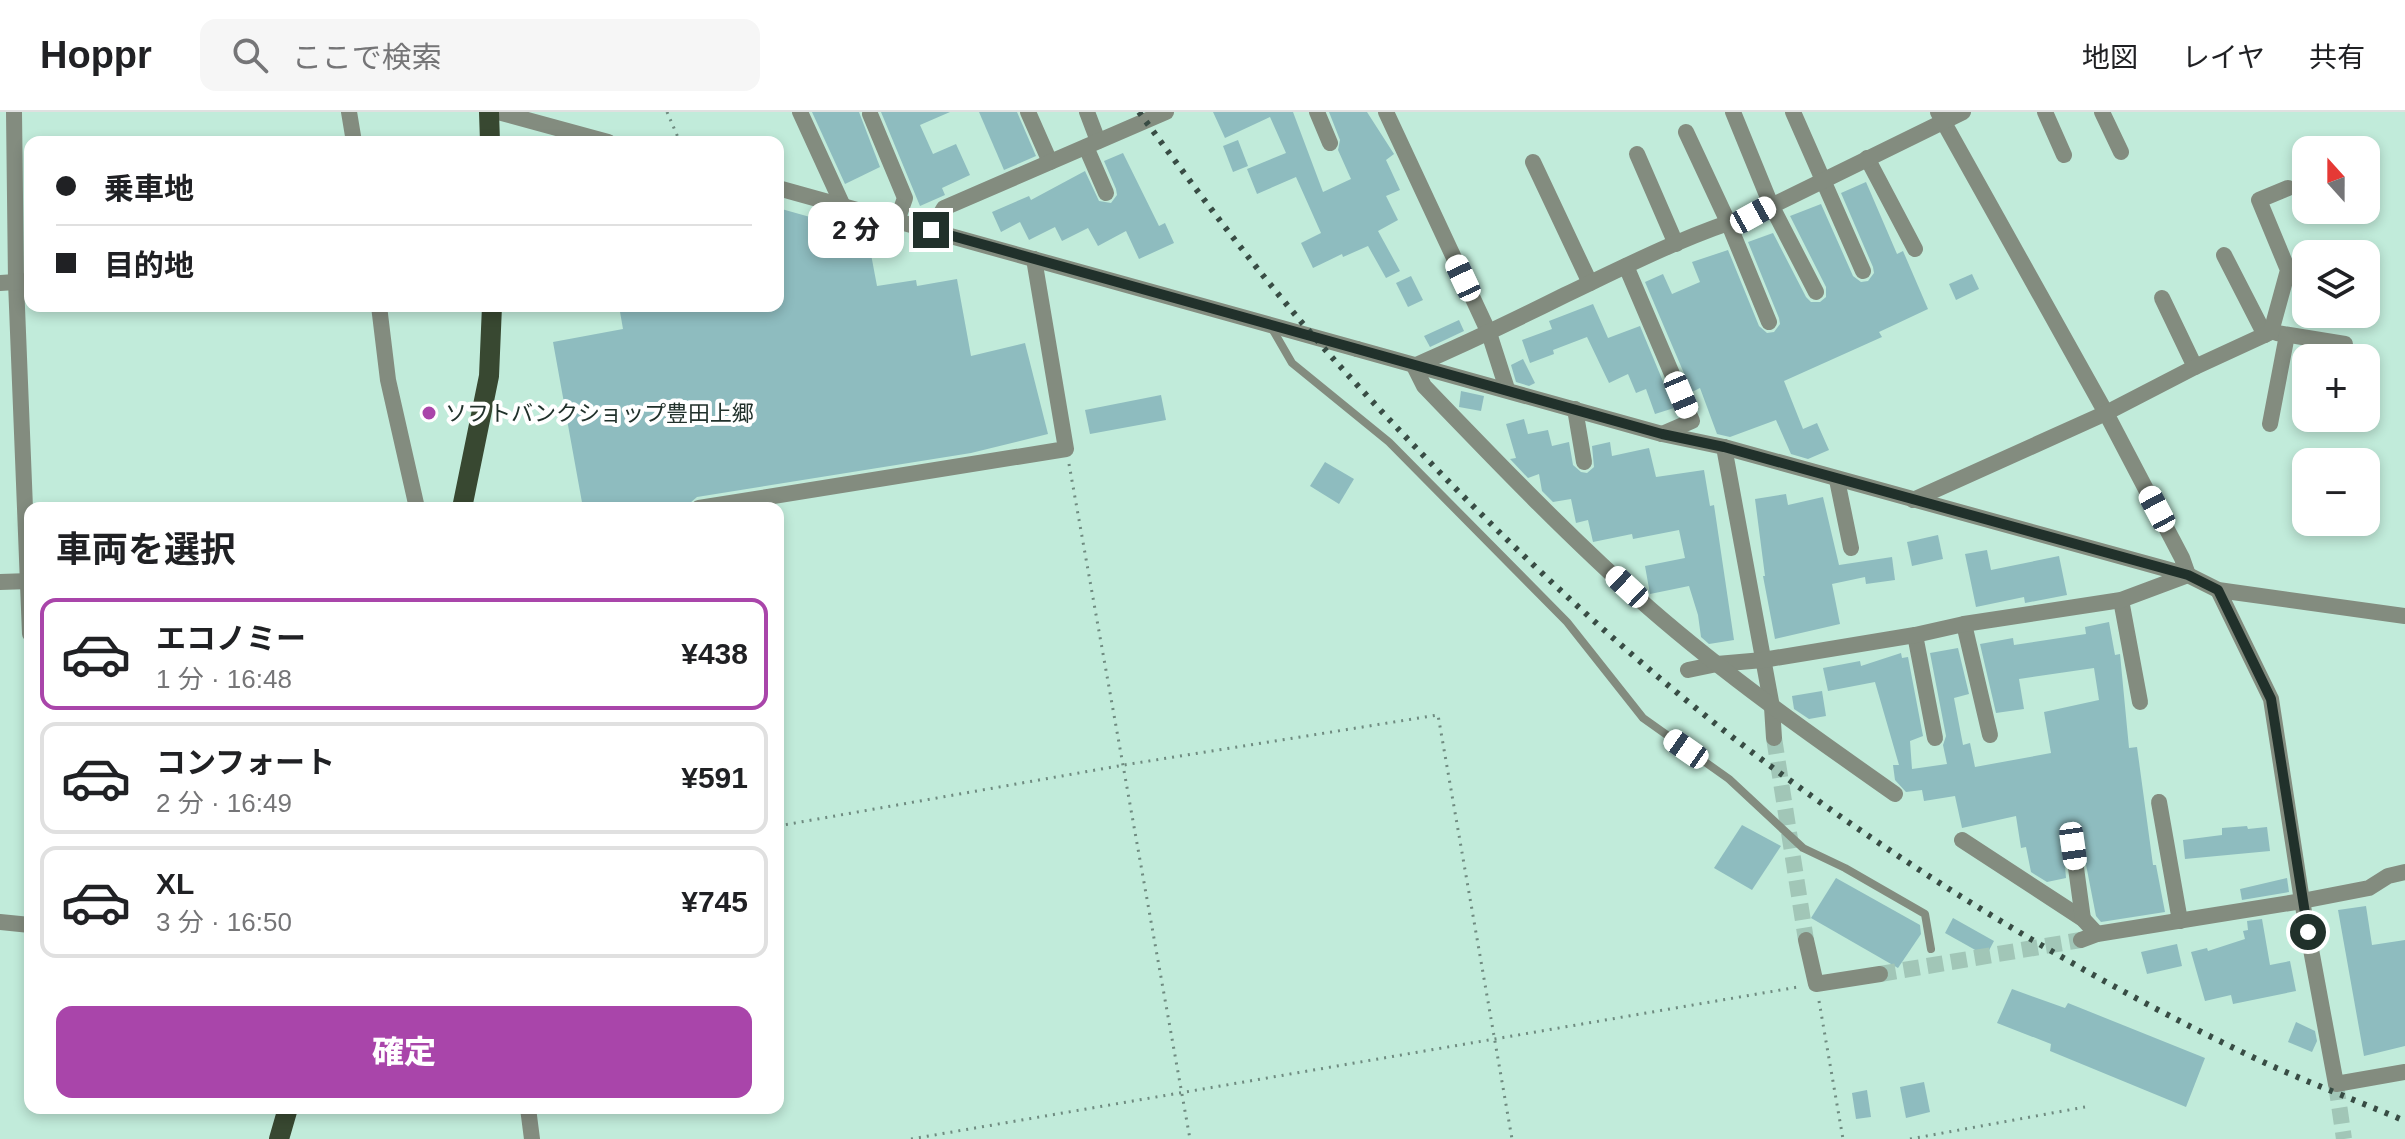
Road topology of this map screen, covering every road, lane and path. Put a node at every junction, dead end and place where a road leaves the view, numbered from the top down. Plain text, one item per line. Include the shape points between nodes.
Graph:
1 (14, 112) edge
2 (349, 112) edge
3 (489, 112) edge
4 (498, 112) edge
5 (667, 112) edge
6 (800, 112) edge
7 (1028, 112) edge
8 (1087, 112) edge
9 (1166, 112) edge
10 (1317, 112) edge
11 (1733, 112) edge
12 (1793, 112) edge
13 (1963, 112) edge
14 (2045, 112) edge
15 (2102, 112) edge
16 (1379, 113) edge
17 (870, 114) dead end
18 (1940, 117) edge
19 (1686, 132) dead end
20 (353, 136) edge
21 (490, 136) edge
22 (586, 136) edge
23 (677, 136) edge
24 (1330, 143) dead end
25 (1092, 144) junction
26 (2121, 152) dead end
27 (1637, 154) dead end
28 (2064, 155) dead end
29 (1867, 158) junction
30 (1050, 162) junction
31 (1533, 162) dead end
32 (1824, 179) junction
33 (2288, 188) dead end
34 (784, 190) edge
35 (1106, 193) dead end
36 (1771, 205) junction
37 (843, 206) junction
38 (897, 221) junction
39 (1728, 222) junction
40 (931, 230) junction
41 (1676, 244) junction
42 (1915, 249) dead end
43 (2224, 255) dead end
44 (1034, 259) junction
45 (1626, 266) junction
46 (1863, 271) dead end
47 (15, 282) edge
48 (1590, 283) junction
49 (1816, 292) dead end
50 (2162, 298) dead end
51 (380, 312) edge
52 (492, 312) edge
53 (1769, 322) dead end
54 (1270, 325) junction
55 (1489, 333) junction
56 (2274, 334) junction
57 (2345, 344) dead end
58 (1414, 366) junction
59 (2195, 367) junction
60 (1507, 389) junction
61 (1575, 409) junction
62 (2106, 413) junction
63 (2270, 424) dead end
64 (1662, 434) junction
65 (1724, 447) junction
66 (1066, 449) junction
67 (1584, 462) dead end
68 (1837, 480) junction
69 (1913, 500) junction
70 (25, 502) edge
71 (416, 502) edge
72 (463, 502) edge
73 (736, 502) edge
74 (1851, 548) dead end
75 (2188, 575) junction
76 (24, 581) edge
77 (0, 582) edge
78 (2218, 590) junction
79 (2121, 600) junction
80 (2405, 616) edge
81 (1964, 624) junction
82 (1915, 635) junction
83 (1763, 660) junction
84 (1717, 664) junction
85 (1688, 670) dead end
86 (2140, 702) dead end
87 (1772, 707) junction
88 (1990, 735) dead end
89 (1774, 738) tunnel mouth
90 (1935, 738) dead end
91 (1124, 765) junction
92 (1895, 794) dead end
93 (2159, 802) dead end
94 (784, 825) edge
95 (1962, 840) dead end
96 (2073, 846) dead end
97 (2405, 872) edge
98 (2302, 901) junction
99 (2083, 919) junction
100 (2180, 921) junction
101 (0, 922) edge
102 (24, 924) edge
103 (2097, 934) junction
104 (1806, 940) tunnel mouth
105 (2081, 940) tunnel mouth
106 (1931, 949) dead end
107 (1880, 974) tunnel mouth
108 (1816, 984) junction
109 (1495, 1039) junction
110 (2405, 1072) edge
111 (1182, 1093) junction
112 (2085, 1107) dead end
113 (286, 1114) edge
114 (529, 1114) edge
115 (279, 1139) edge
116 (532, 1139) edge
117 (911, 1139) edge
118 (1190, 1139) edge
119 (1512, 1139) edge
120 (1843, 1139) edge
121 (1910, 1139) edge

1 - 47 street
2 - 20 street
3 - 21 main road
4 - 22 street
5 - 23 path
6 - 37 street
7 - 30 street
8 - 25 street
9 - 25 street
10 - 24 street
11 - 36 street
12 - 32 street
13 - 18 street
14 - 28 street
15 - 26 street
16 - 55 street
17 - 38 street via 905,198
18 - 29 street
18 - 62 street
19 - 39 street
25 - 30 street
25 - 35 street
27 - 41 street
29 - 32 street
29 - 42 street
30 - 40 street via 944,208
31 - 48 street
32 - 36 street
32 - 46 street
33 - 56 street via 2259,200 2288,270
34 - 37 street
36 - 39 street
36 - 49 street
37 - 38 street
38 - 40 street
39 - 41 street
39 - 53 street
40 - 44 street
41 - 45 street
43 - 56 street
44 - 54 street
44 - 66 street
45 - 48 street
45 - 64 street via 1692,421
47 - 70 street
48 - 55 street
50 - 59 street
51 - 71 street via 388,380
52 - 72 main road via 489,376
54 - 58 street
54 - 106 lane via 1292,363 1389,442 1567,622 1643,718 1729,779 1803,848 1925,914
55 - 58 street
55 - 60 street
56 - 57 street
56 - 59 street
56 - 63 street
58 - 60 street
58 - 84 street via 1424,386 1519,486 1648,608
59 - 62 street
60 - 61 street
61 - 64 street
61 - 67 street
62 - 69 street
62 - 75 street
64 - 65 street
65 - 68 street
65 - 83 street
66 - 73 street
66 - 91 path
68 - 69 street
68 - 74 street
69 - 75 street
75 - 78 street
75 - 79 street
76 - 77 street
78 - 80 street
78 - 98 street via 2271,699
79 - 81 street
79 - 86 street
81 - 82 street
81 - 88 street
82 - 83 street
82 - 90 street
83 - 84 street
83 - 87 street
84 - 85 street
84 - 87 street
87 - 89 street
87 - 92 street
91 - 94 path
91 - 109 path via 1438,715
91 - 111 path
93 - 100 street
95 - 99 street
96 - 99 street
97 - 98 street via 2369,888
98 - 100 street
98 - 110 street via 2336,1084
99 - 103 street
100 - 103 street
101 - 102 street
103 - 105 street
104 - 108 street
107 - 108 street
108 - 109 path
108 - 120 path
109 - 111 path
109 - 119 path
111 - 117 path
111 - 118 path
112 - 121 path
113 - 115 main road
114 - 116 street

